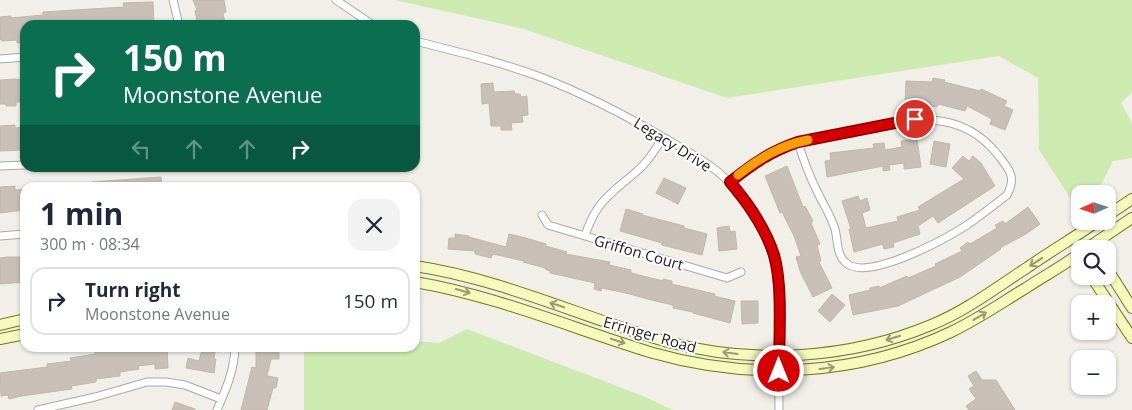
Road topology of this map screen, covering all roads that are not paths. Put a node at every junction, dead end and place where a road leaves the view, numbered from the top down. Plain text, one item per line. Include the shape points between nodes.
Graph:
1 (173, 0) edge
2 (336, 0) edge
3 (179, 20) edge
4 (366, 20) edge
5 (420, 42) edge
6 (20, 57) edge
7 (0, 59) edge
8 (664, 137) junction
9 (798, 142) junction
10 (20, 165) edge
11 (0, 166) edge
12 (730, 182) junction
13 (1132, 199) edge
14 (1116, 210) edge
15 (542, 216) dead end
16 (1132, 218) edge
17 (1084, 230) edge
18 (20, 234) edge
19 (1077, 235) junction
20 (0, 236) edge
21 (585, 236) junction
22 (1077, 240) edge
23 (1082, 240) edge
24 (1101, 240) edge
25 (1071, 261) edge
26 (420, 267) edge
27 (741, 272) dead end
28 (420, 283) edge
29 (1116, 283) edge
30 (1097, 285) edge
31 (1132, 308) edge
32 (20, 320) edge
33 (0, 325) edge
34 (20, 335) edge
35 (1132, 338) edge
36 (0, 339) edge
37 (235, 352) edge
38 (779, 356) junction
39 (779, 371) junction
40 (222, 399) junction
41 (38, 410) edge
42 (217, 410) edge
43 (779, 410) edge

1 - 3 street
2 - 4 street
5 - 8 street, Legacy Drive via 541,77 584,94
6 - 7 street
8 - 12 street, Legacy Drive
8 - 21 street via 640,169 598,207
9 - 9 street via 835,230 840,254 852,267 878,266 936,243 993,206 1011,188 1010,170 982,139 951,123 933,119 915,119
9 - 12 street via 764,156
10 - 11 street
12 - 38 street, Legacy Drive via 757,218 774,255
13 - 14 main road
15 - 21 street, Griffon Court via 548,225
16 - 24 main road
17 - 19 main road, Erringer Road
18 - 20 street
19 - 22 main road
19 - 23 main road
19 -> 38 main road, Erringer Road via 989,293 931,325 856,348
21 - 27 street, Griffon Court via 727,278
39 -> 25 main road, Erringer Road via 850,364 925,343 977,319
38 -> 26 main road, Erringer Road via 740,354 669,342 469,277
28 -> 39 main road, Erringer Road via 452,288 681,360 728,369
29 - 31 main road
30 - 35 main road
32 - 33 main road
34 - 36 main road
37 - 40 street via 233,368
38 - 39 street, Legacy Drive
39 - 43 street, Legacy Drive
40 - 41 street via 185,384 146,382
40 - 42 street

